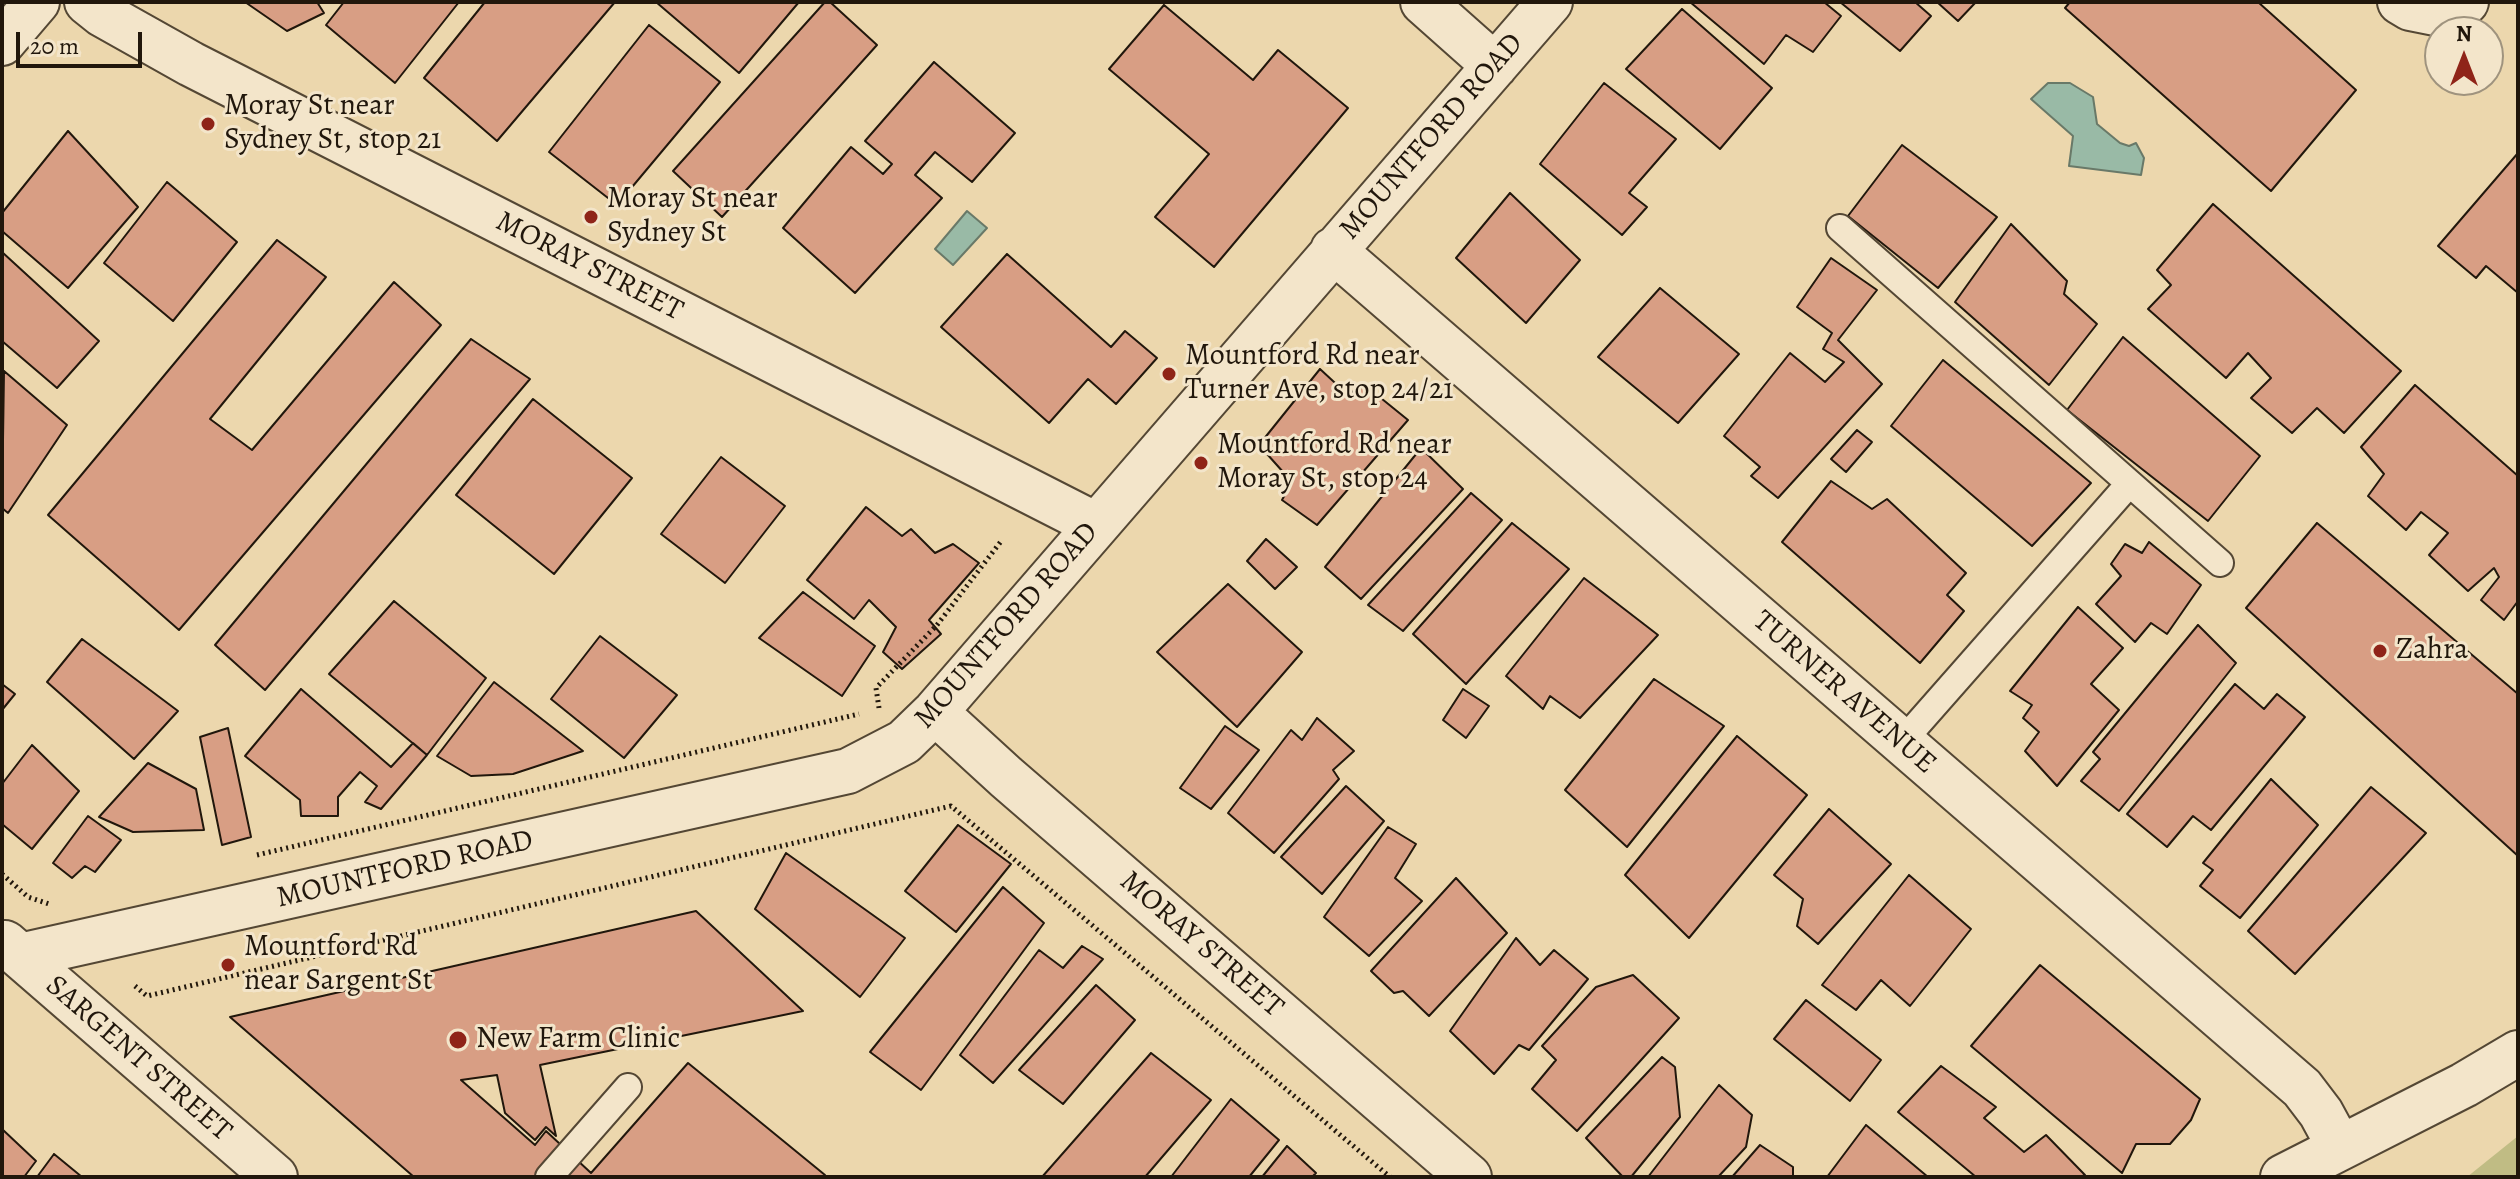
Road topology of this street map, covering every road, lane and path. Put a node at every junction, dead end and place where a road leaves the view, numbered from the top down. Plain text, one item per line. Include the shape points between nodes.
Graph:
1 (37, 2) edge
2 (87, 2) edge
3 (1423, 2) edge
4 (1550, 2) edge
5 (2, 43) edge
6 (1495, 66) junction
7 (1840, 228) dead end
8 (1333, 250) junction
9 (2129, 484) junction
10 (1096, 525) junction
11 (1002, 540) dead end
12 (2220, 563) dead end
13 (879, 710) dead end
14 (935, 712) junction
15 (864, 713) dead end
16 (1901, 743) junction
17 (248, 857) dead end
18 (2, 874) edge
19 (63, 901) dead end
20 (11, 948) edge
21 (135, 986) dead end
22 (2518, 1053) edge
23 (628, 1087) dead end
24 (2340, 1148) junction
25 (275, 1177) edge
26 (549, 1177) edge
27 (1390, 1177) edge
28 (1469, 1177) edge
29 (2283, 1177) edge

1 - 5 street
2 - 10 street, MORAY STREET via 191,64
3 - 6 street
4 - 6 street, MOUNTFORD ROAD
6 - 8 street, MOUNTFORD ROAD
7 - 9 lane
8 - 10 street, MOUNTFORD ROAD
8 - 16 street, TURNER AVENUE
9 - 12 lane
9 - 16 lane
10 - 14 street, MOUNTFORD ROAD
11 - 13 path via 937,625 876,688
14 - 20 street, MOUNTFORD ROAD via 904,742 848,771
14 - 28 street, MORAY STREET
15 - 17 path
16 - 24 street, TURNER AVENUE via 2302,1088
18 - 19 path via 28,897 48,904
20 - 25 street, SARGENT STREET
21 - 27 path via 147,996 951,806
22 - 24 street
23 - 26 lane
24 - 29 street

